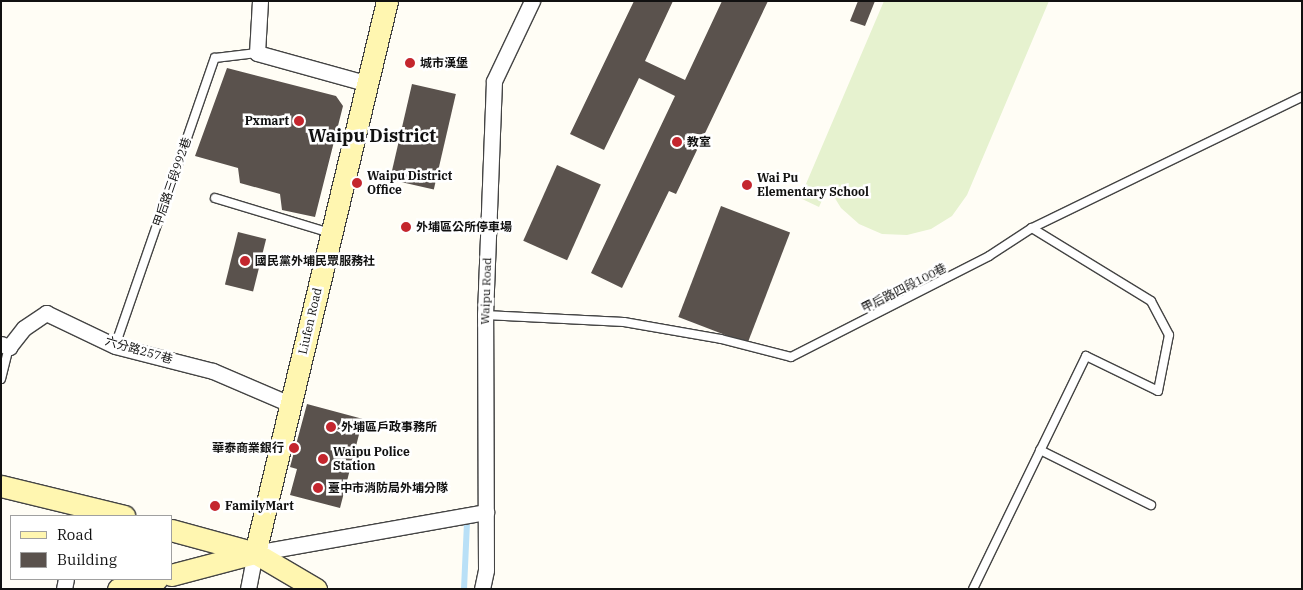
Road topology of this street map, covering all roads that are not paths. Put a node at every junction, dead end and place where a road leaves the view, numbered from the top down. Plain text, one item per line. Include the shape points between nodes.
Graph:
1 (260, 1) edge
2 (387, 1) edge
3 (532, 1) edge
4 (257, 53) junction
5 (369, 84) junction
6 (1302, 97) edge
7 (215, 198) dead end
8 (1032, 228) junction
9 (330, 233) junction
10 (484, 315) junction
11 (5, 346) edge
12 (115, 346) junction
13 (1, 379) edge
14 (290, 404) junction
15 (1040, 450) junction
16 (1, 486) edge
17 (1151, 505) dead end
18 (80, 510) edge
19 (486, 512) junction
20 (117, 515) edge
21 (172, 530) edge
22 (255, 553) junction
23 (172, 575) edge
24 (152, 580) edge
25 (118, 589) edge
26 (248, 589) edge
27 (316, 589) edge
28 (482, 589) edge
29 (973, 589) edge

1 - 4 street
2 - 5 street, Liufen Road
3 - 10 street, Waipu Road via 494,81
4 - 5 street, 甲后路三段992巷
4 - 12 lane, 甲后路三段992巷 via 215,58
5 - 9 street, Liufen Road
6 - 8 lane, 甲后路四段100巷
7 - 9 lane
8 - 10 lane, 甲后路四段100巷 via 989,256 791,357 721,339 624,322
8 - 15 lane via 1151,301 1170,335 1158,390 1086,356
9 - 14 street, Liufen Road
10 - 19 street, Waipu Road
11 - 12 street, 六分路257巷 via 46,313
11 - 13 lane
12 - 14 street, 六分路257巷 via 214,370
14 - 22 street, Liufen Road
15 - 17 lane
15 - 29 lane
16 - 18 street
18 - 20 street
19 - 22 street
19 - 28 street, Waipu Road via 486,570
21 - 22 street
22 - 23 street
22 - 26 street
22 - 27 street
24 - 25 street

